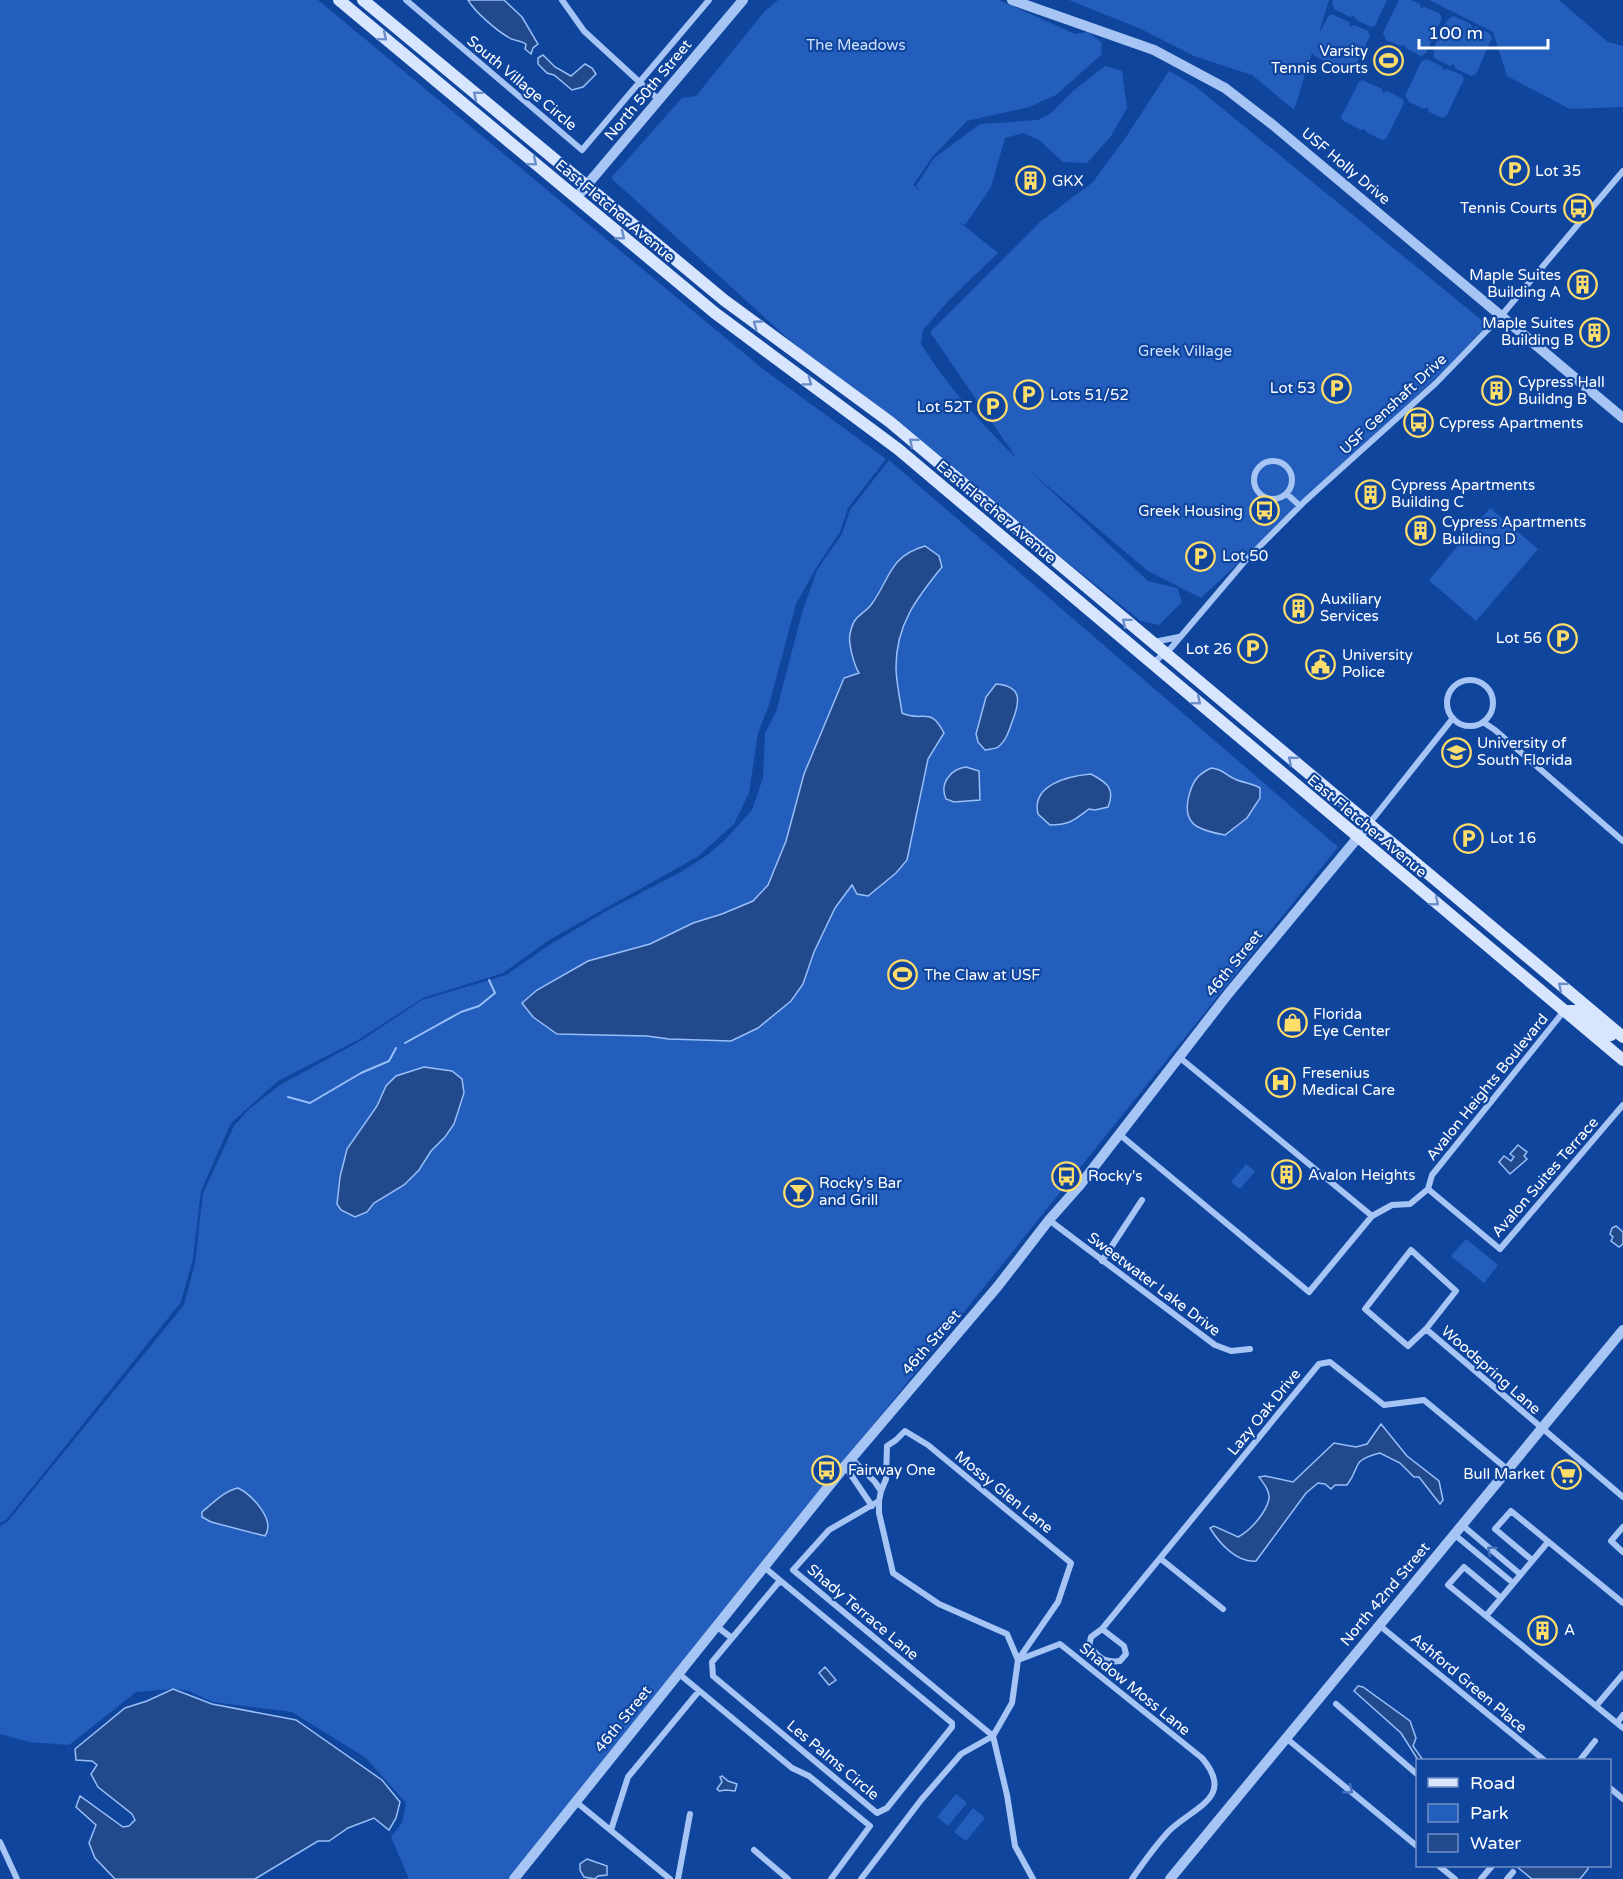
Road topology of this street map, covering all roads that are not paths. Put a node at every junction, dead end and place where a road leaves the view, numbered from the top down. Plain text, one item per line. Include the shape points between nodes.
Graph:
1 (339, 0) edge
2 (363, 0) edge
3 (406, 0) edge
4 (562, 0) edge
5 (710, 0) edge
6 (743, 0) edge
7 (1012, 0) edge
8 (639, 82) junction
9 (659, 100) junction
10 (1623, 171) edge
11 (586, 186) junction
12 (576, 198) junction
13 (1502, 316) junction
14 (1623, 418) edge
15 (1287, 494) junction
16 (1300, 506) junction
17 (1180, 637) junction
18 (1151, 643) junction
19 (1168, 651) junction
20 (1152, 663) junction
21 (1453, 718) junction
22 (1483, 722) junction
23 (1369, 824) junction
24 (1358, 838) junction
25 (1623, 841) edge
26 (1564, 1011) junction
27 (1623, 1039) edge
28 (1179, 1057) junction
29 (1623, 1060) edge
30 (1622, 1107) edge
31 (1119, 1134) junction
32 (1428, 1189) junction
33 (1142, 1200) dead end
34 (1372, 1216) junction
35 (1049, 1220) junction
36 (1102, 1261) junction
37 (1426, 1329) junction
38 (1623, 1330) edge
39 (1250, 1349) dead end
40 (1541, 1428) junction
41 (848, 1462) junction
42 (1507, 1469) junction
43 (881, 1491) junction
44 (1623, 1497) edge
45 (879, 1501) junction
46 (870, 1507) junction
47 (1462, 1525) junction
48 (1623, 1527) edge
49 (1455, 1535) junction
50 (1548, 1542) junction
51 (1623, 1552) edge
52 (1161, 1559) junction
53 (1532, 1560) junction
54 (763, 1566) junction
55 (1520, 1574) junction
56 (782, 1582) junction
57 (1513, 1583) junction
58 (1501, 1598) junction
59 (1623, 1603) edge
60 (1223, 1609) dead end
61 (1486, 1616) junction
62 (1379, 1624) junction
63 (716, 1625) junction
64 (1102, 1629) junction
65 (732, 1638) junction
66 (1018, 1660) junction
67 (678, 1673) junction
68 (1623, 1674) edge
69 (699, 1691) junction
70 (1339, 1706) dead end
71 (1596, 1706) junction
72 (1623, 1715) edge
73 (1617, 1723) junction
74 (1623, 1728) edge
75 (993, 1736) junction
76 (1286, 1737) junction
77 (1595, 1741) dead end
78 (1542, 1759) edge
79 (1582, 1759) edge
80 (1416, 1774) edge
81 (1611, 1789) edge
82 (1623, 1799) edge
83 (575, 1801) junction
84 (877, 1813) junction
85 (690, 1814) dead end
86 (870, 1826) junction
87 (611, 1830) junction
88 (0, 1842) edge
89 (1416, 1845) edge
90 (754, 1850) dead end
91 (1440, 1867) edge
92 (1491, 1867) edge
93 (1513, 1872) dead end
94 (17, 1879) edge
95 (514, 1879) edge
96 (670, 1879) edge
97 (678, 1879) edge
98 (788, 1879) edge
99 (831, 1879) edge
100 (861, 1879) edge
101 (1034, 1879) edge
102 (1132, 1879) edge
103 (1170, 1879) edge
104 (1455, 1879) edge
105 (1481, 1879) edge
106 (1508, 1879) edge

1 -> 12 main road, East Fletcher Avenue
11 -> 2 main road, East Fletcher Avenue
3 - 8 street, South Village Circle via 582,150
4 - 8 street via 584,31
5 - 8 street, South Village Circle
6 - 9 street, North 50th Street
7 - 13 street, USF Holly Drive via 1154,50 1225,88
8 - 9 street
9 - 11 street, North 50th Street
10 - 13 street, USF Genshaft Drive
11 - 12 street, North 50th Street
18 -> 11 main road, East Fletcher Avenue via 890,422 724,300
12 -> 20 main road, East Fletcher Avenue via 715,313 898,449
13 - 14 street, USF Holly Drive
13 - 16 street, USF Genshaft Drive via 1436,383
15 - 15 street via 1292,479 1284,465 1273,462 1259,468 1255,483 1261,494 1272,499
15 - 16 street
16 - 17 street, USF Genshaft Drive via 1245,561
17 - 18 street
17 - 19 street, USF Genshaft Drive
18 - 19 main road, East Fletcher Avenue
19 - 20 street, USF Genshaft Drive
23 -> 19 main road, East Fletcher Avenue
20 -> 24 main road, East Fletcher Avenue
21 - 22 street via 1466,726
21 - 22 street via 1447,704 1451,690 1462,681 1477,681 1492,696 1492,711
21 - 23 street
22 - 25 street
23 - 24 street, 46th Street
27 -> 23 main road, East Fletcher Avenue
24 -> 26 main road, East Fletcher Avenue
24 - 28 street, 46th Street
26 - 27 main road via 1578,1011
26 - 29 main road, East Fletcher Avenue
26 - 32 street, Avalon Heights Boulevard via 1432,1175
28 - 31 street, 46th Street
28 - 34 street
30 - 32 street, Avalon Suites Terrace via 1500,1249
31 - 34 street via 1309,1292
31 - 35 street, 46th Street
32 - 34 street via 1410,1204 1392,1205
33 - 36 street
35 - 36 street, Sweetwater Lake Drive
35 - 41 street, 46th Street
36 - 39 street, Sweetwater Lake Drive via 1215,1345 1232,1351
37 - 37 street, Woodspring Lane via 1456,1291 1411,1250 1365,1309 1408,1346
37 - 40 street, Woodspring Lane
38 - 40 street, North 42nd Street
40 - 42 street, North 42nd Street
40 - 44 street, Woodspring Lane
41 - 43 street
41 - 46 street
41 - 54 street, 46th Street
42 - 47 street, North 42nd Street
42 - 52 street, Lazy Oak Drive via 1424,1400 1384,1405 1330,1362 1319,1364
43 - 45 street, Mossy Glen Lane
43 - 66 street, Mossy Glen Lane via 886,1479 887,1446 905,1431 928,1445 1071,1563 1058,1602
45 - 46 street
45 - 66 street via 893,1573 939,1604 1007,1634
46 - 75 street, Shady Terrace Lane via 829,1530 793,1570
47 - 49 street, North 42nd Street
55 -> 47 street
48 - 51 street via 1611,1541
49 - 57 street
49 - 62 street, North 42nd Street
50 - 53 street
50 - 53 street via 1511,1510 1495,1529
50 - 59 street
52 - 60 street
52 - 64 street, Lazy Oak Drive
53 - 55 street
54 - 56 street, Les Palms Circle
54 - 63 street, 46th Street
55 - 57 street
56 - 65 street, Les Palms Circle
56 - 84 street, Les Palms Circle via 952,1723 887,1808
57 - 58 street
58 - 61 street
58 - 61 street via 1464,1567 1448,1586
61 - 71 street
62 - 76 street, North 42nd Street
62 - 78 street, Ashford Green Place
63 - 65 street
63 - 67 street, 46th Street
64 - 64 street via 1124,1646 1126,1654 1120,1661 1109,1662 1089,1646 1091,1636
65 - 84 street, Les Palms Circle via 712,1662 713,1677
66 - 75 street via 1012,1703
66 - 102 street, Shadow Moss Lane via 1060,1644 1212,1770 1216,1785 1210,1798 1169,1832
67 - 69 street
67 - 83 street, 46th Street
68 - 71 street
69 - 86 street
69 - 87 street via 628,1777
70 - 80 street
71 - 73 street
72 - 73 street
73 - 74 street
75 - 100 street via 961,1754
75 - 101 street via 1015,1846
76 -> 89 street
76 - 103 street, North 42nd Street
77 - 79 street
81 - 82 street
83 - 87 street
83 - 95 street, 46th Street
84 - 86 street
85 - 97 street
86 - 99 street
87 - 96 street
88 - 94 street
90 - 98 street
91 - 104 street
92 - 105 street
93 - 106 street

